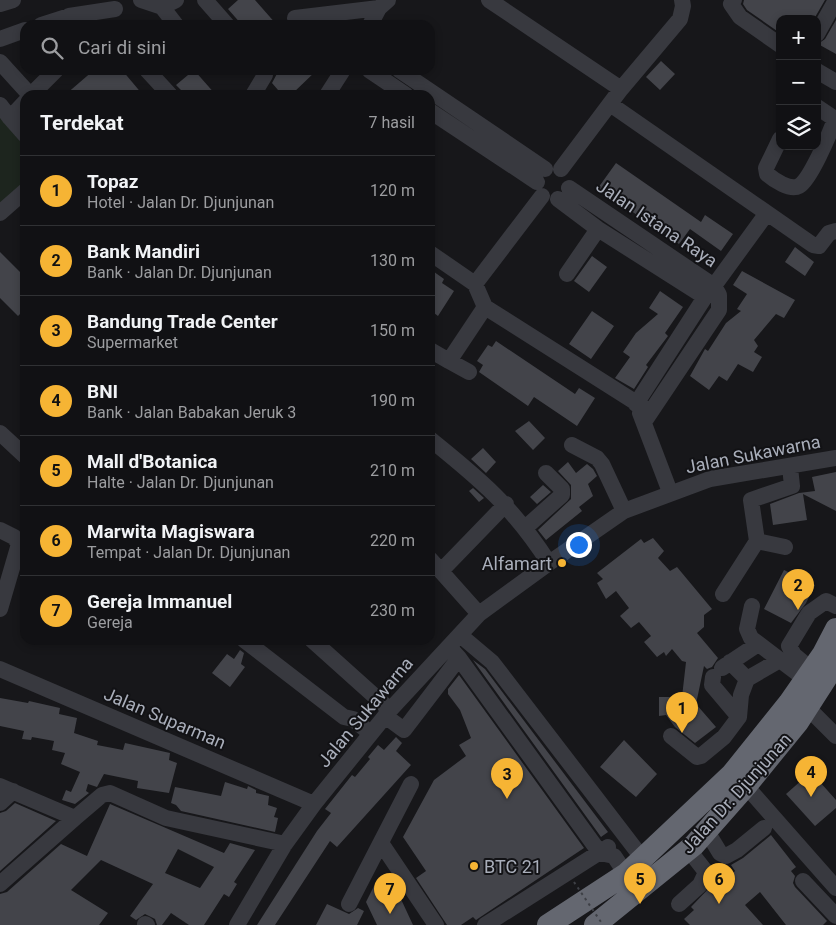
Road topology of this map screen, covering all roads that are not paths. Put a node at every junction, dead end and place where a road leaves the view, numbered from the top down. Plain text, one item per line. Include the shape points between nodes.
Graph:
1 (13, 0) edge
2 (141, 0) edge
3 (205, 0) edge
4 (489, 0) edge
5 (682, 0) edge
6 (734, 0) edge
7 (836, 0) edge
8 (0, 4) edge
9 (169, 4) edge
10 (384, 4) edge
11 (116, 11) edge
12 (295, 18) dead end
13 (75, 20) edge
14 (174, 20) edge
15 (223, 20) edge
16 (373, 20) edge
17 (821, 27) edge
18 (20, 32) edge
19 (0, 39) edge
20 (776, 42) edge
21 (0, 62) edge
22 (821, 73) edge
23 (51, 75) edge
24 (152, 75) edge
25 (265, 75) edge
26 (340, 75) edge
27 (376, 75) edge
28 (406, 75) edge
29 (836, 82) edge
30 (621, 89) junction
31 (26, 90) edge
32 (36, 90) edge
33 (166, 90) edge
34 (256, 90) edge
35 (329, 90) edge
36 (399, 90) edge
37 (426, 90) edge
38 (435, 97) edge
39 (20, 104) edge
40 (610, 104) junction
41 (821, 110) edge
42 (5, 111) edge
43 (435, 114) edge
44 (20, 129) edge
45 (776, 147) edge
46 (552, 184) junction
47 (20, 195) edge
48 (0, 213) edge
49 (767, 213) junction
50 (598, 229) junction
51 (836, 231) edge
52 (435, 256) edge
53 (567, 274) dead end
54 (475, 284) junction
55 (709, 292) junction
56 (485, 307) junction
57 (435, 353) edge
58 (449, 361) junction
59 (469, 372) dead end
60 (643, 412) junction
61 (0, 433) edge
62 (435, 443) edge
63 (572, 445) dead end
64 (20, 451) edge
65 (836, 458) edge
66 (790, 467) junction
67 (546, 473) dead end
68 (670, 492) junction
69 (506, 504) junction
70 (624, 511) junction
71 (525, 528) junction
72 (0, 530) edge
73 (757, 541) junction
74 (785, 547) dead end
75 (549, 563) junction
76 (436, 564) edge
77 (723, 594) dead end
78 (752, 606) dead end
79 (836, 606) edge
80 (0, 609) edge
81 (480, 614) junction
82 (836, 630) edge
83 (758, 644) junction
84 (250, 645) edge
85 (317, 645) edge
86 (456, 647) junction
87 (778, 661) junction
88 (836, 663) edge
89 (0, 669) edge
90 (721, 669) junction
91 (808, 675) junction
92 (747, 679) junction
93 (808, 708) junction
94 (387, 713) junction
95 (739, 716) junction
96 (671, 736) dead end
97 (836, 736) edge
98 (367, 738) junction
99 (411, 784) dead end
100 (746, 786) junction
101 (6, 789) edge
102 (0, 803) edge
103 (314, 804) junction
104 (75, 818) junction
105 (764, 828) dead end
106 (706, 830) junction
107 (381, 843) junction
108 (285, 844) junction
109 (688, 849) junction
110 (600, 852) junction
111 (634, 867) junction
112 (803, 881) dead end
113 (0, 884) edge
114 (836, 888) edge
115 (349, 904) dead end
116 (679, 904) dead end
117 (836, 916) edge
118 (238, 925) edge
119 (436, 925) edge
120 (486, 925) edge
121 (548, 925) edge
122 (594, 925) edge

1 - 8 street
2 - 9 street
3 - 15 street
4 - 30 street
5 - 30 street via 680,18
6 - 20 street via 731,4 740,17
7 - 17 street
9 - 14 street
10 - 12 street
10 - 16 street
11 - 13 street
18 - 19 street
21 - 31 street
22 - 29 street
23 - 32 street
24 - 33 street
25 - 34 street
26 - 35 street
27 - 36 street
28 - 37 street, Jalan Istana Raya
30 - 40 street
38 - 46 street, Jalan Istana Raya
39 - 42 street
40 - 46 street
40 - 49 street
41 - 45 street via 834,122 825,146 798,187 767,174 766,168
42 - 44 street
43 - 46 street, Jalan Istana Raya
46 - 50 street, Jalan Istana Raya
46 - 54 street
46 - 55 street, Jalan Istana Raya
47 - 48 street
49 - 51 street via 817,247 829,233
49 - 55 street
50 - 53 street
50 - 55 street, Jalan Istana Raya
52 - 54 street
54 - 56 street
55 - 60 street
56 - 58 street
56 - 60 street
57 - 58 street
58 - 59 street
60 - 68 street
61 - 64 street
62 - 69 street
63 - 70 street via 602,464
65 - 66 street, Jalan Sukawarna
66 - 68 street, Jalan Sukawarna via 710,479
66 - 73 street via 792,486 751,500
67 - 71 street via 562,489 562,495
68 - 70 street, Jalan Sukawarna
69 - 71 street
69 - 76 street
70 - 75 street, Jalan Sukawarna
71 - 75 street
72 - 80 street via 14,537 19,544
73 - 74 street
73 - 77 street
75 - 81 street, Jalan Sukawarna
76 - 81 street
78 - 83 street via 747,629
79 - 91 street via 826,601 818,605 809,613 789,646
81 - 86 street, Jalan Sukawarna
82 - 91 highway, Jalan Dr. Djunjunan
83 - 87 street
83 - 90 street
84 - 98 street via 344,718 353,719
85 - 94 street
86 - 94 street, Jalan Sukawarna
86 - 94 street via 404,730
86 - 110 street
86 - 111 street via 492,662
87 - 91 street
87 - 92 street
88 - 93 highway, Jalan Dr. Djunjunan
89 - 103 street, Jalan Suparman
90 - 92 street
90 - 95 street via 712,686
91 - 111 highway, Jalan Dr. Djunjunan via 732,774
92 - 95 street
93 - 97 street
93 - 100 highway, Jalan Dr. Djunjunan
94 - 98 street, Jalan Sukawarna
95 - 96 street via 724,737 699,757
98 - 103 street, Jalan Sukawarna
99 - 107 street
100 - 106 highway, Jalan Dr. Djunjunan
100 - 114 street
101 - 102 street
101 - 104 street
103 - 108 street, Jalan Sukawarna
104 - 108 street via 102,795 110,793 166,818
104 - 113 street
105 - 106 street via 726,856 720,854
106 - 109 highway, Jalan Dr. Djunjunan
107 - 115 street
107 - 119 street
108 - 118 street, Jalan Sukawarna
109 - 116 street via 706,872 700,885
109 - 122 highway, Jalan Dr. Djunjunan
110 - 111 street
110 - 120 street
111 - 121 highway, Jalan Dr. Djunjunan
112 - 117 street

